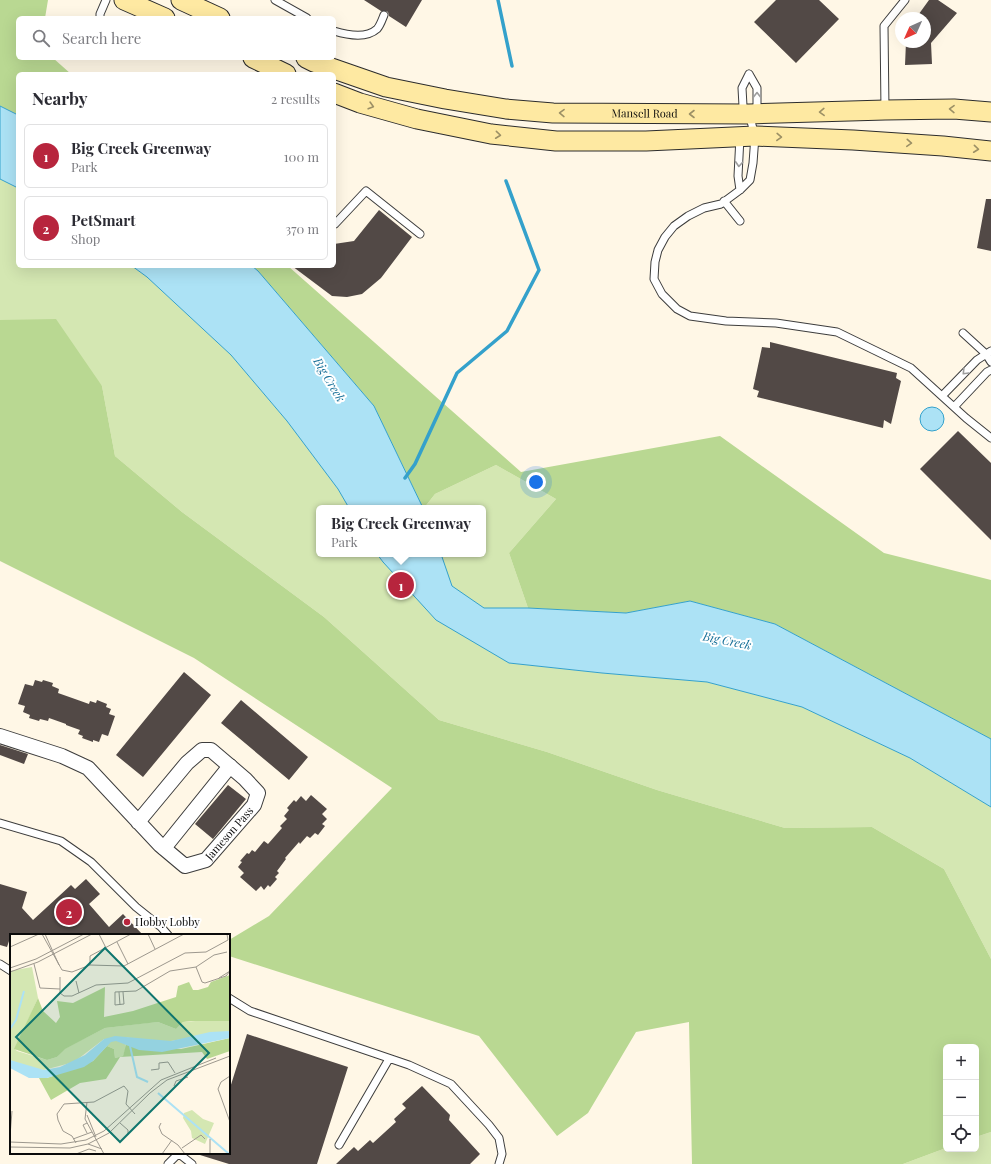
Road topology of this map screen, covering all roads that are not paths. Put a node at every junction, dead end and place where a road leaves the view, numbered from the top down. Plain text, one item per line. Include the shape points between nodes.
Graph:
1 (106, 0) edge
2 (124, 0) edge
3 (181, 0) edge
4 (275, 0) edge
5 (905, 0) edge
6 (384, 15) dead end
7 (100, 16) edge
8 (160, 16) edge
9 (216, 16) edge
10 (303, 16) edge
11 (336, 31) edge
12 (257, 60) edge
13 (311, 63) edge
14 (282, 72) edge
15 (336, 94) edge
16 (885, 110) junction
17 (991, 112) edge
18 (749, 114) junction
19 (748, 136) junction
20 (991, 150) edge
21 (740, 190) junction
22 (724, 201) junction
23 (740, 221) dead end
24 (336, 223) edge
25 (420, 234) dead end
26 (962, 333) dead end
27 (989, 352) edge
28 (991, 362) edge
29 (991, 370) edge
30 (942, 396) junction
31 (954, 407) junction
32 (991, 438) edge
33 (0, 736) edge
34 (230, 766) junction
35 (138, 822) junction
36 (0, 823) edge
37 (164, 848) junction
38 (167, 934) edge
39 (0, 964) edge
40 (10, 970) edge
41 (230, 999) edge
42 (389, 1059) junction
43 (339, 1145) dead end
44 (177, 1154) edge
45 (179, 1154) edge
46 (168, 1164) edge
47 (192, 1164) edge
48 (498, 1164) edge

1 - 7 lane
2 - 8 main road
3 - 9 main road
4 - 10 lane
5 - 16 lane via 884,26
6 - 11 lane via 378,29 368,35 343,34
12 - 14 main road
18 -> 13 main road, Mansell Road via 552,113 506,109 386,87
15 -> 19 main road via 417,119 490,134 556,141 646,141
17 -> 16 main road, Mansell Road via 954,109
16 -> 18 main road, Mansell Road
18 -> 18 lane via 757,106 757,88 749,74 742,88 743,106
18 - 19 lane
19 -> 20 main road via 854,140
19 -> 21 lane via 738,176
19 - 21 lane via 753,163 750,180
21 - 22 lane
22 - 23 lane
22 - 30 lane via 688,216 674,226 658,250 654,279 662,294 677,309 690,316 726,321 776,323 838,332 911,368
24 - 25 lane via 366,191
26 - 27 lane
27 - 28 lane
27 -> 30 lane via 977,360
29 - 31 lane
30 - 31 lane
31 - 32 lane
33 - 35 street, Jameson Pass via 62,756 88,768
34 - 35 street, Jameson Pass via 211,750 202,750 187,763
34 - 37 street
34 - 37 street, Jameson Pass via 258,793 254,805 206,860 185,866
35 - 37 street, Jameson Pass
36 - 38 lane via 61,841 91,862
39 - 40 lane
41 - 42 lane via 250,1011
42 - 43 lane
42 - 48 lane via 451,1084 499,1138 502,1154
44 - 46 lane
45 - 47 lane

